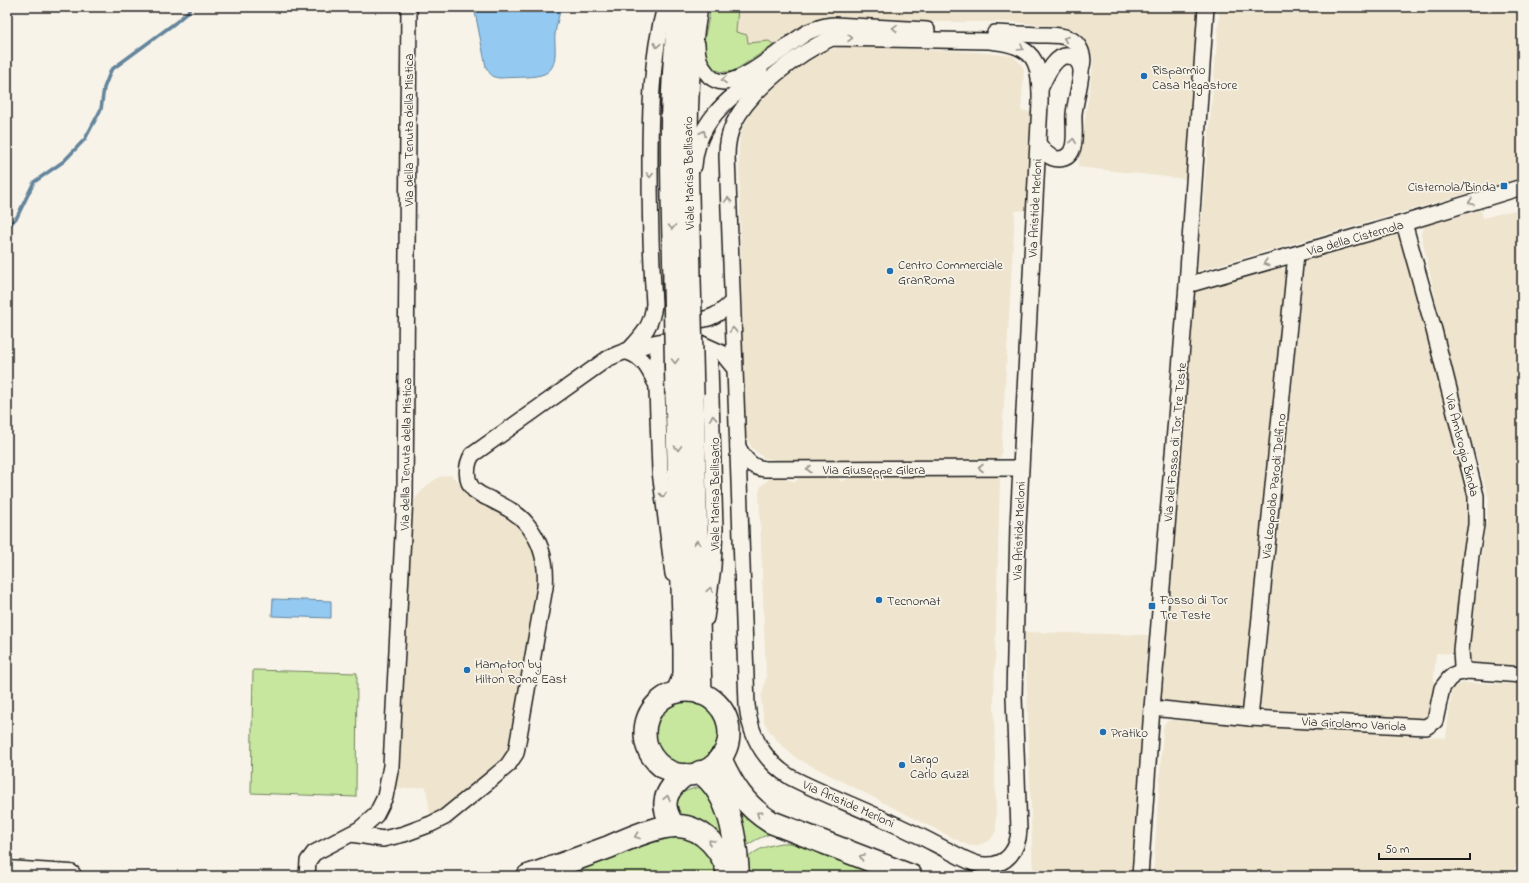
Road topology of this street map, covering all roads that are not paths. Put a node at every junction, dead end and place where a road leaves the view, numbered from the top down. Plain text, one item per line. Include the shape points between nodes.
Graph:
1 (409, 7) edge
2 (665, 7) edge
3 (691, 7) edge
4 (1206, 7) edge
5 (832, 38) junction
6 (1081, 69) junction
7 (1040, 89) junction
8 (1038, 144) junction
9 (1522, 187) edge
10 (1404, 223) junction
11 (1296, 254) junction
12 (684, 276) junction
13 (1187, 285) junction
14 (732, 302) junction
15 (654, 304) junction
16 (671, 340) junction
17 (702, 344) junction
18 (627, 352) junction
19 (735, 369) junction
20 (656, 386) junction
21 (738, 447) junction
22 (1020, 468) junction
23 (692, 653) junction
24 (1467, 671) junction
25 (1522, 675) edge
26 (677, 692) junction
27 (701, 694) junction
28 (1152, 708) junction
29 (1250, 718) junction
30 (720, 758) junction
31 (693, 773) junction
32 (674, 826) junction
33 (352, 834) junction
34 (7, 872) edge
35 (70, 876) edge
36 (308, 876) edge
37 (528, 876) edge
38 (729, 876) edge
39 (738, 876) edge
40 (911, 876) edge
41 (1140, 876) edge

1 - 33 street, Via della Tenuta della Mistica via 405,496 392,751 389,783 380,808 372,820
2 -> 15 street via 655,58 650,120
6 -> 3 street via 1083,58 1080,49 1071,40 1061,36 834,25 808,33 743,76 720,81 708,74 699,60
3 - 12 main road, Viale Marisa Bellisario via 674,54 671,93
4 - 13 street, Via del Fosso di Tor Tre Teste
5 -> 7 street, Via Aristide Merloni via 989,41 1012,44 1024,49 1032,59 1038,71
12 -> 5 street via 695,239 695,159 700,137 709,122 720,106 736,92 794,51 808,43
14 -> 5 street, Via Aristide Merloni via 726,162 728,140 733,124 746,105 781,71 809,49
6 - 7 street via 1072,57 1061,57 1051,68
8 -> 6 street via 1046,154 1056,159 1066,157 1072,150
7 - 8 street, Via Aristide Merloni
8 - 22 street, Via Aristide Merloni
9 -> 10 street, Via della Cisternola
10 - 11 street, Via della Cisternola
10 - 24 street, Via Ambrogio Binda via 1476,496 1476,525 1461,650 1462,663
11 -> 13 street, Via della Cisternola
11 - 29 street, Via Leopoldo Parodi Delfino
12 - 23 main road, Viale Marisa Bellisario, bridge via 684,394
13 - 28 street, Via del Fosso di Tor Tre Teste
14 - 15 street via 710,319 682,321 660,315
19 -> 14 street, Via Aristide Merloni
15 - 18 street via 654,315 648,328
16 - 17 street via 690,340
16 - 18 street via 651,343
16 - 20 street, Viale Marisa Bellisario via 657,355
17 - 19 street via 722,353
23 -> 17 street, Viale Marisa Bellisario via 711,586 715,529 711,371 708,354
18 - 20 street, Viale Marisa Bellisario via 644,363
18 - 33 street via 602,362 472,455 468,463 468,474 473,488 479,494 510,510 526,524 538,542 544,561 545,587 516,753 508,765 488,782 431,824 383,839
19 - 21 street, Via Aristide Merloni
20 -> 23 street, Viale Marisa Bellisario via 661,484
22 -> 21 street, Via Giuseppe Gilera via 765,469 750,464
21 - 22 street, Via Aristide Merloni via 747,705 752,732 758,746 775,766 790,777 968,860 984,865 994,864 1009,857 1016,848 1019,837 1014,674
23 - 26 main road, Viale Marisa Bellisario
23 - 27 main road, Viale Marisa Bellisario
24 - 25 street, Via Girolamo Variola
24 - 29 street, Via Girolamo Variola via 1455,674 1445,683 1436,718 1426,727
26 - 27 main road
26 - 31 main road via 656,705 648,719 645,735 649,751 659,764 673,772
27 - 30 main road via 718,704 727,723 727,743
28 - 29 street, Via Girolamo Variola
28 - 41 street, Via del Fosso di Tor Tre Teste
30 - 31 main road via 712,766
40 -> 30 highway via 771,822 753,809 736,790
32 -> 31 highway via 667,814 666,799 669,790 673,784
31 - 39 highway via 714,784 727,813
32 -> 37 highway via 641,834
38 -> 32 highway via 718,850 709,839 688,828
33 - 36 street, Via della Tenuta della Mistica via 314,853 308,861
34 - 35 highway

